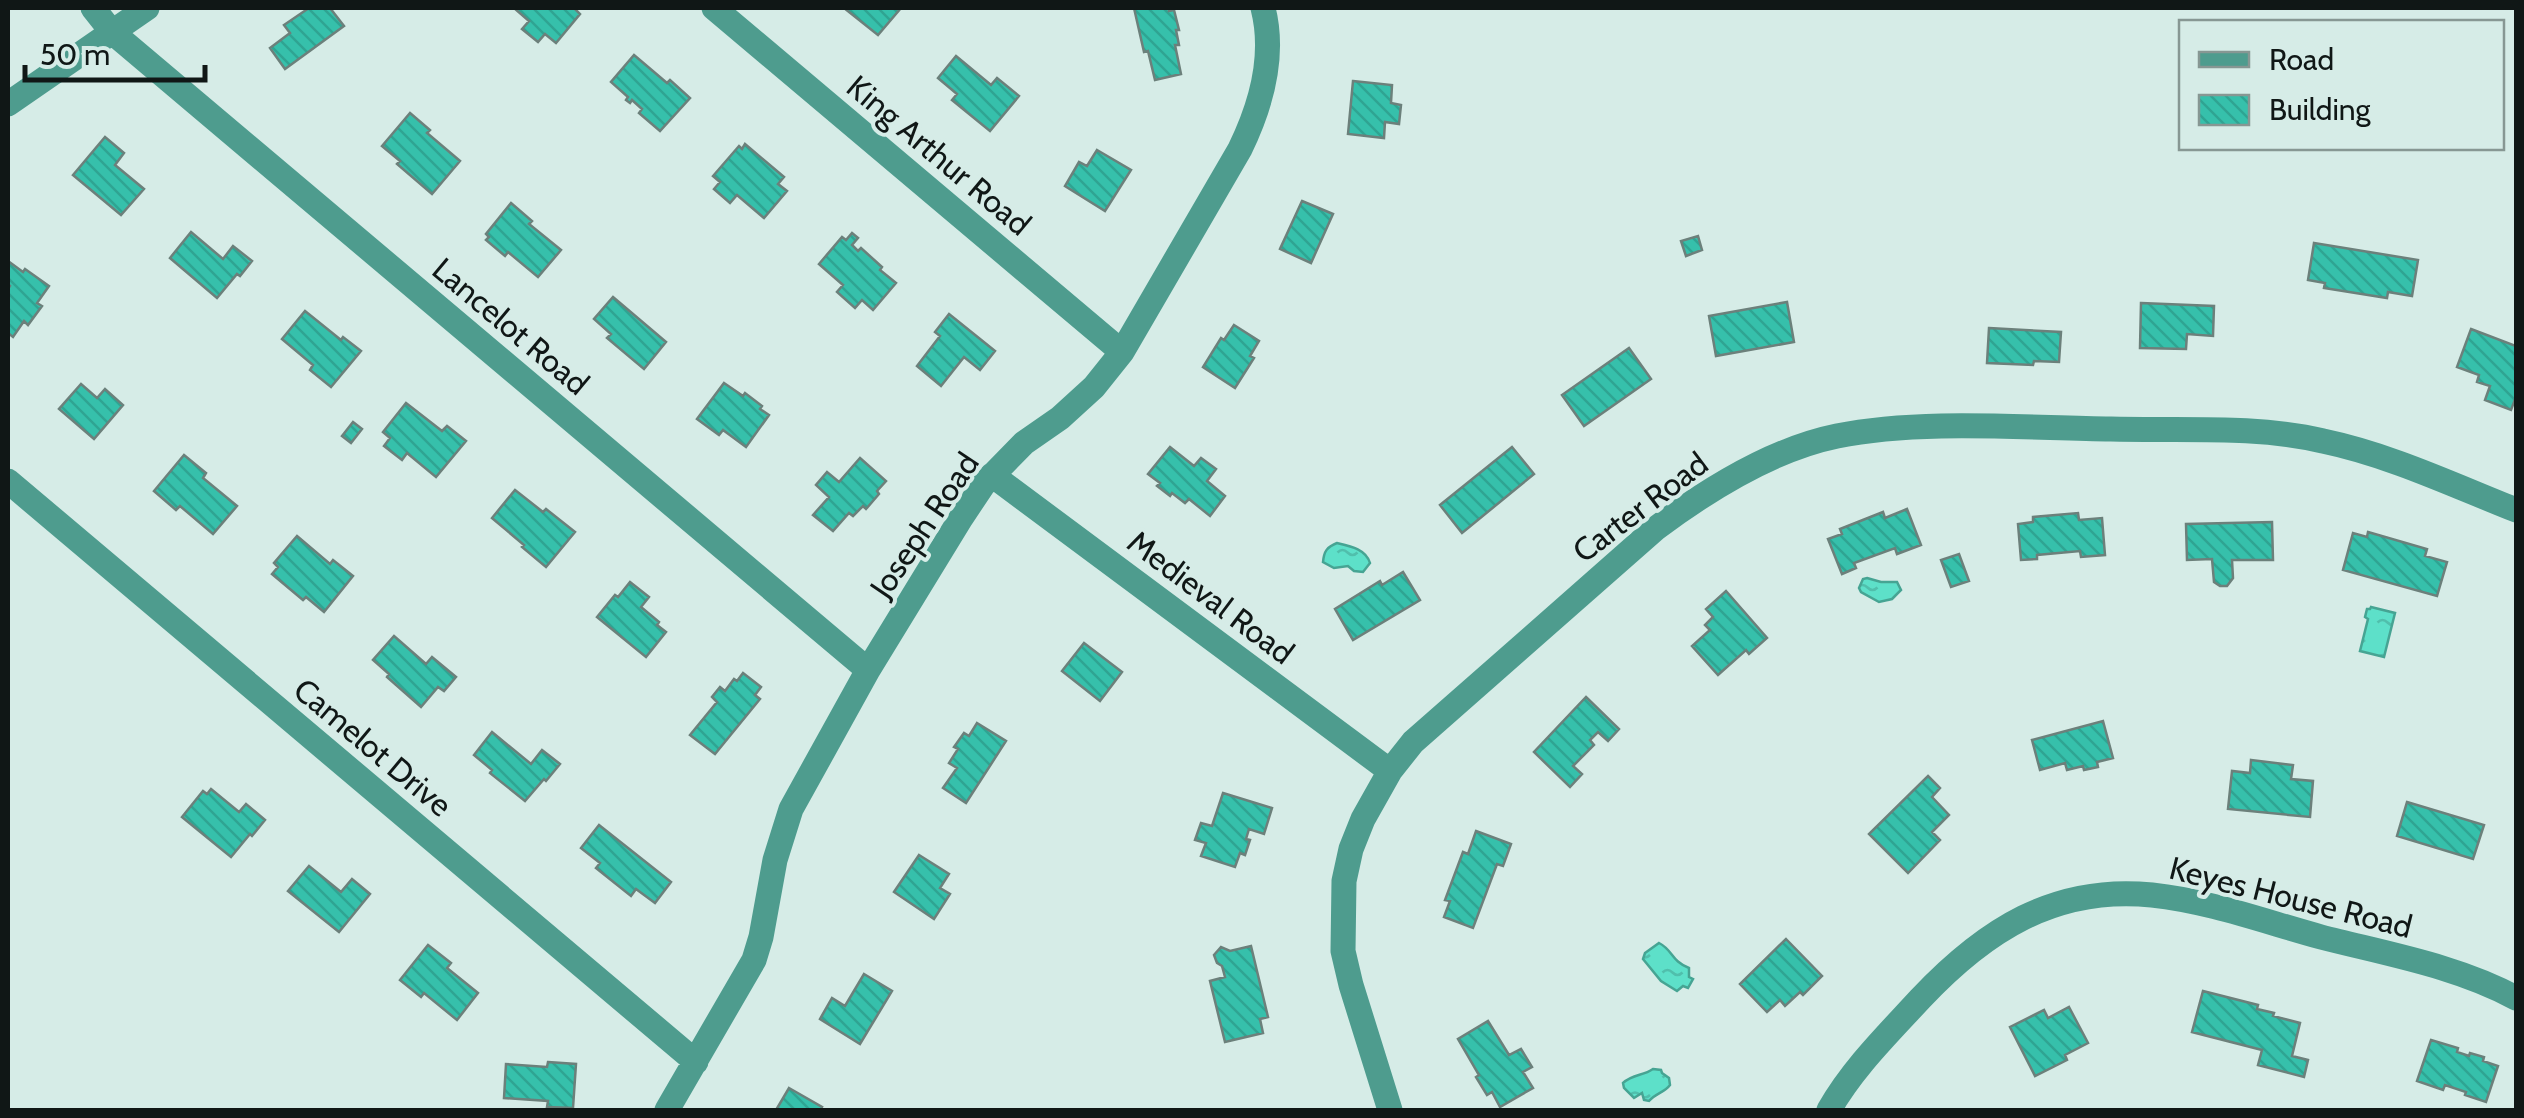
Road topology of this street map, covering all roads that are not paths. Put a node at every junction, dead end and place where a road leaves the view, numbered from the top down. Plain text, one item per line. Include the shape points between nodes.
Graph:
1 (93, 8) edge
2 (147, 8) edge
3 (714, 8) edge
4 (1263, 8) edge
5 (112, 32) junction
6 (8, 104) edge
7 (1122, 352) junction
8 (992, 475) junction
9 (8, 482) edge
10 (2516, 510) edge
11 (868, 670) junction
12 (1390, 771) junction
13 (2516, 998) edge
14 (696, 1062) junction
15 (667, 1110) edge
16 (1390, 1110) edge
17 (1829, 1110) edge

1 - 5 street, Lancelot Road
2 - 5 street
3 - 7 street, King Arthur Road
4 - 7 street, Joseph Road via 1268,55 1249,132
5 - 6 street
5 - 11 street, Lancelot Road
7 - 8 street, Joseph Road via 1094,387
8 - 11 street, Joseph Road
8 - 12 street, Medieval Road
9 - 14 street, Camelot Drive
10 - 12 street, Carter Road via 2376,456 2288,434 1957,427 1834,437 1739,474 1682,508 1464,696
11 - 14 street, Joseph Road via 791,809 754,960
12 - 16 street, Carter Road via 1351,849 1342,913 1350,984
13 - 17 street, Keyes House Road via 2458,973 2185,900 2085,897 2039,909 1975,947 1866,1056
14 - 15 street, Joseph Road

